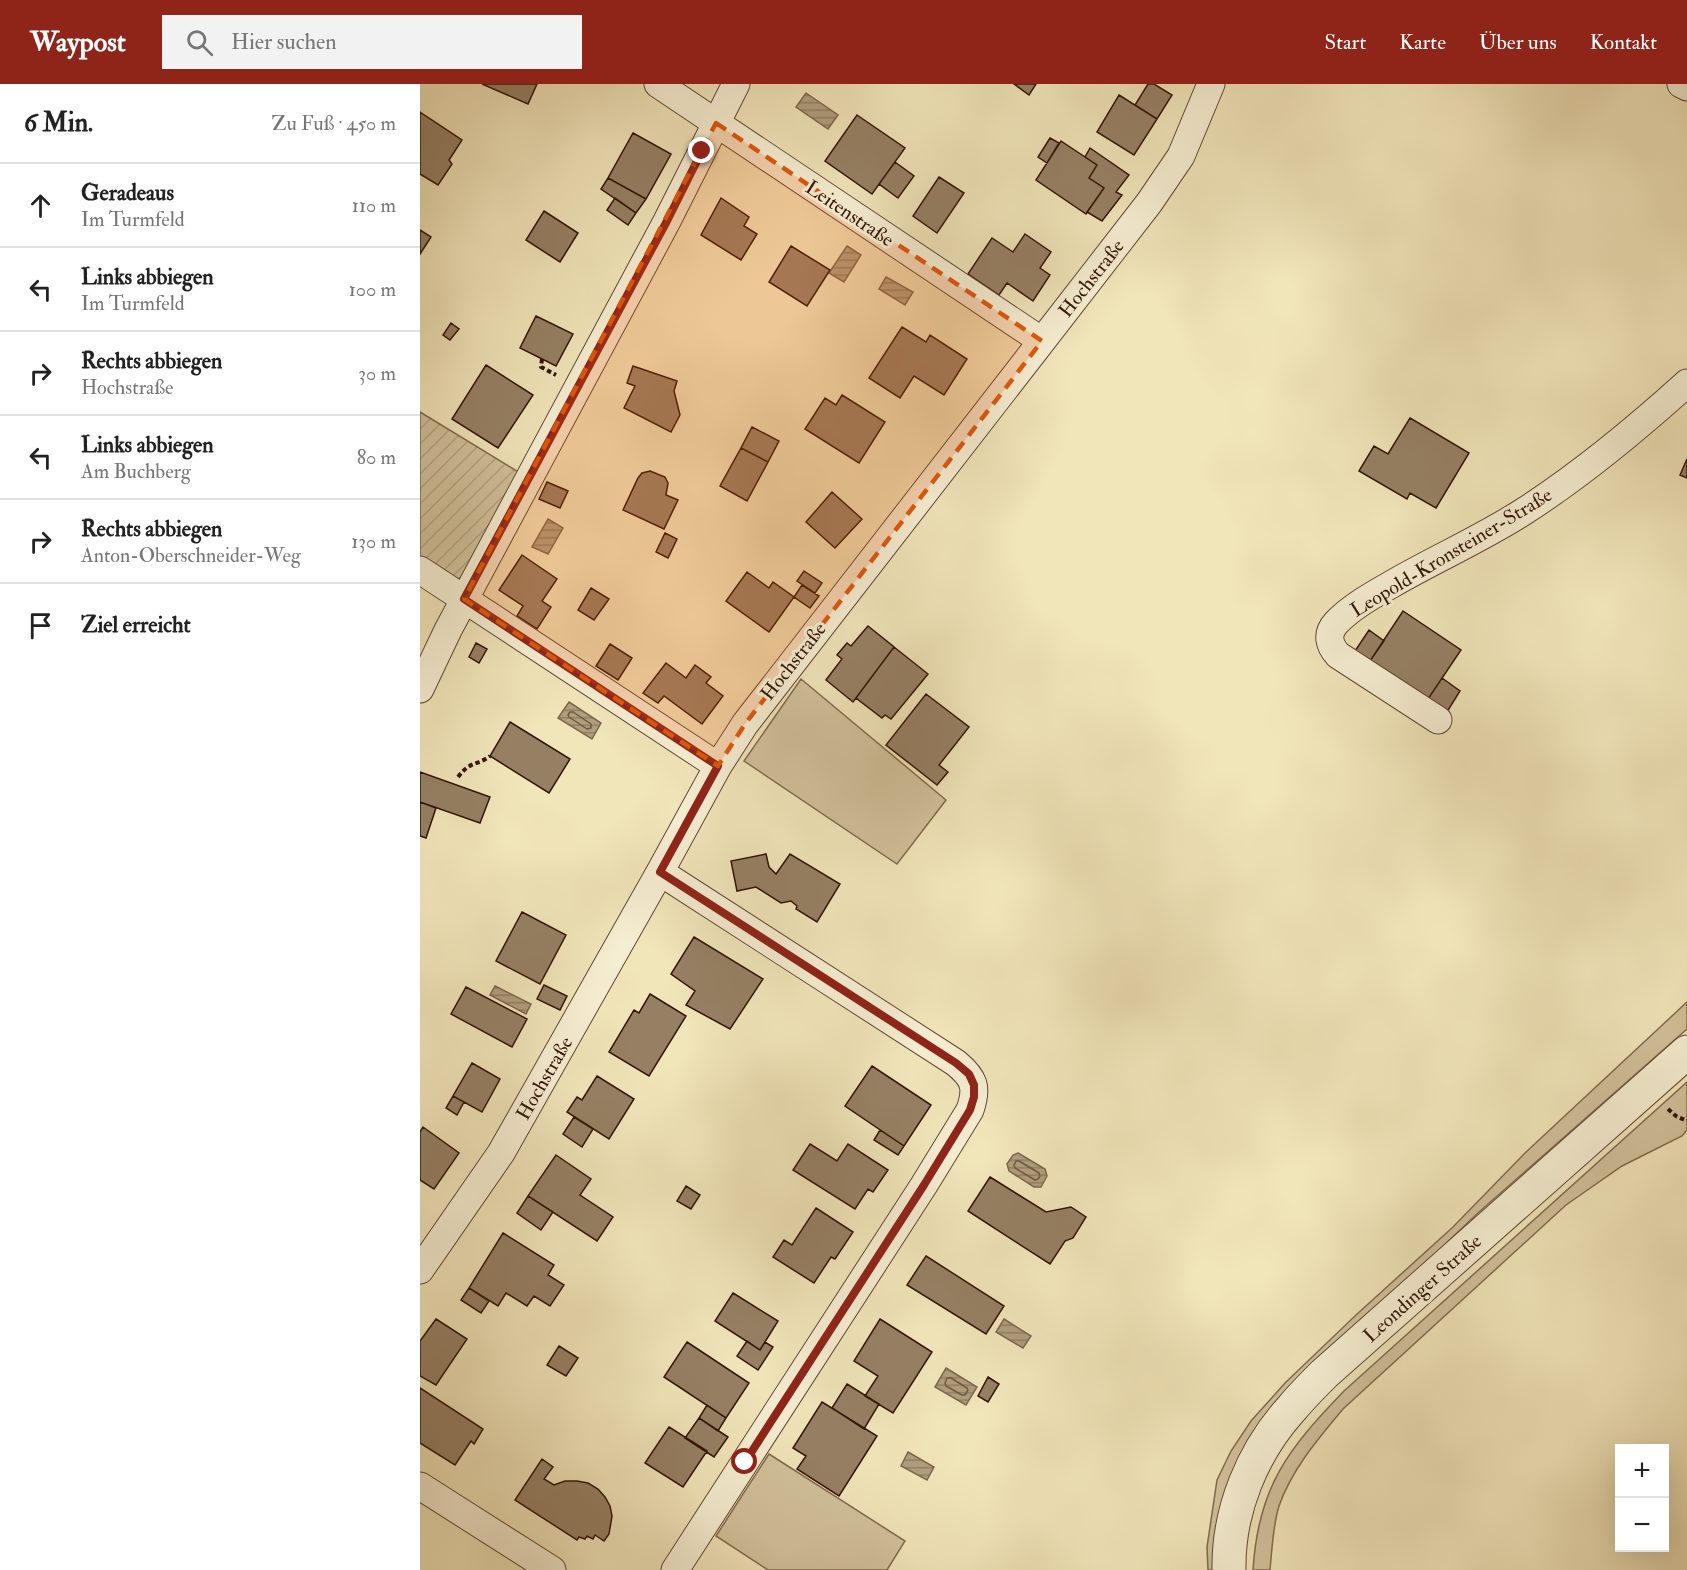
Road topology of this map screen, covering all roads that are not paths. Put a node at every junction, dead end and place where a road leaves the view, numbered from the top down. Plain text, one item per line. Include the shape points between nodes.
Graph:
1 (658, 84) edge
2 (736, 84) edge
3 (1211, 84) edge
4 (1681, 84) edge
5 (1687, 87) edge
6 (716, 123) junction
7 (1042, 341) junction
8 (1687, 383) edge
9 (420, 570) edge
10 (464, 599) junction
11 (420, 688) edge
12 (1438, 720) dead end
13 (718, 766) junction
14 (660, 872) junction
15 (1687, 1052) edge
16 (420, 1270) edge
17 (420, 1486) edge
18 (552, 1570) edge
19 (675, 1570) edge
20 (1229, 1570) edge

1 - 6 street, Leitenstraße
2 - 6 street
3 - 7 street, Hochstraße via 1181,156
4 - 5 street
6 - 7 street, Leitenstraße
6 - 10 street
7 - 13 street, Hochstraße via 751,715
8 - 12 street, Leopold-Kronsteiner-Straße via 1584,470 1522,512 1376,594 1334,625 1329,637 1338,655
9 - 10 street
10 - 11 street
10 - 13 street
13 - 14 street, Hochstraße
14 - 16 street, Hochstraße via 501,1153
14 - 19 street via 956,1063 969,1074 974,1085 970,1110 924,1185
15 - 20 street, Leondinger Straße via 1324,1374 1290,1409 1250,1470 1238,1501
17 - 18 street

